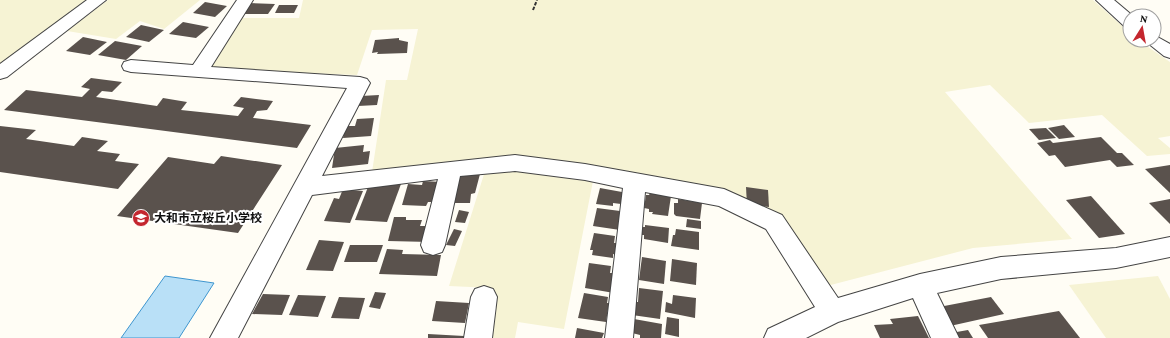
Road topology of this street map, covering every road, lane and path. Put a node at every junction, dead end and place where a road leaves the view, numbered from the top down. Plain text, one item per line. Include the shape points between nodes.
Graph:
1 (98, 0) edge
2 (245, 0) edge
3 (537, 0) edge
4 (1104, 0) edge
5 (533, 10) dead end
6 (1122, 15) edge
7 (131, 66) dead end
8 (198, 72) junction
9 (0, 73) edge
10 (451, 169) junction
11 (635, 182) junction
12 (304, 187) junction
13 (433, 245) dead end
14 (1170, 247) edge
15 (920, 285) junction
16 (484, 297) dead end
17 (832, 312) junction
18 (224, 338) edge
19 (478, 338) edge
20 (619, 338) edge
21 (778, 338) edge
22 (945, 338) edge

1 - 9 street
2 - 8 street
3 - 5 path
4 - 6 street
7 - 8 street
8 - 12 street via 360,83
10 - 11 street via 515,163 585,172
10 - 12 street
10 - 13 street
11 - 17 street via 724,198 774,222
11 - 20 street
12 - 18 street
14 - 15 street via 1116,258 1002,268
15 - 17 street
15 - 22 street
16 - 19 street
17 - 21 street

